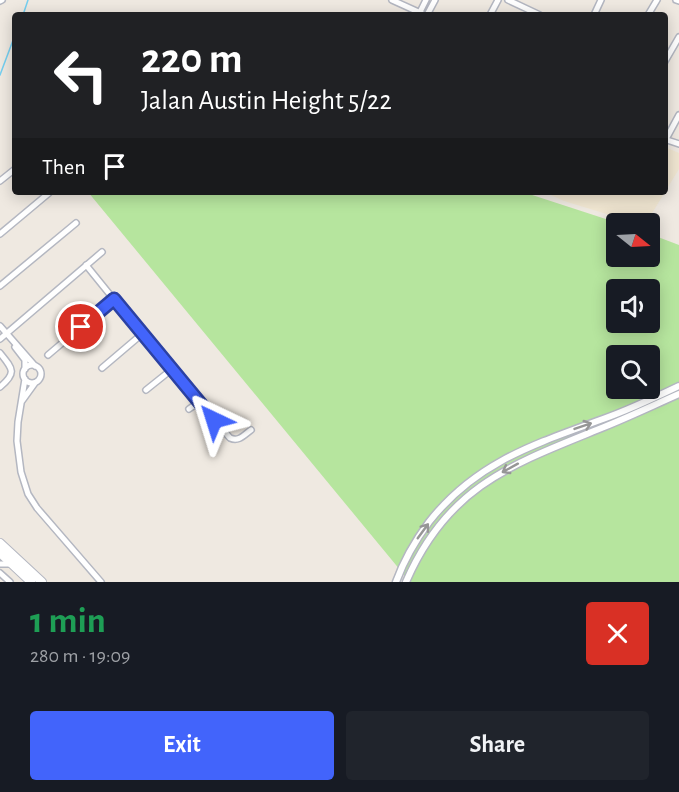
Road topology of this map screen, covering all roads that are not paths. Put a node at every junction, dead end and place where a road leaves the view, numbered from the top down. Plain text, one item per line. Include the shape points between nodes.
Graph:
1 (392, 0) edge
2 (435, 0) edge
3 (508, 0) edge
4 (419, 12) edge
5 (426, 12) edge
6 (534, 12) edge
7 (679, 37) edge
8 (668, 56) edge
9 (679, 115) edge
10 (668, 134) edge
11 (12, 172) edge
12 (0, 182) edge
13 (47, 195) edge
14 (76, 223) dead end
15 (0, 234) edge
16 (102, 252) dead end
17 (86, 265) junction
18 (0, 286) edge
19 (114, 299) junction
20 (0, 326) edge
21 (142, 334) junction
22 (8, 336) junction
23 (0, 339) edge
24 (0, 353) edge
25 (48, 355) dead end
26 (35, 366) junction
27 (102, 368) dead end
28 (25, 369) junction
29 (171, 370) junction
30 (25, 379) junction
31 (35, 383) junction
32 (679, 386) edge
33 (0, 387) edge
34 (146, 390) dead end
35 (679, 394) edge
36 (22, 401) junction
37 (199, 402) junction
38 (189, 409) dead end
39 (251, 430) dead end
40 (0, 543) edge
41 (0, 552) edge
42 (0, 564) edge
43 (12, 564) junction
44 (0, 573) edge
45 (10, 582) edge
46 (31, 582) edge
47 (42, 582) edge
48 (101, 582) edge
49 (396, 582) edge
50 (406, 582) edge

1 - 4 street
2 - 5 street
3 - 6 street
7 - 8 street
9 - 10 street
11 - 12 street
13 - 15 street
14 - 18 street
16 - 17 street
17 - 19 street
17 - 22 street
19 - 21 street
19 - 25 street
20 - 22 street
21 - 27 street
21 - 29 street
22 - 23 street
22 - 26 street
22 - 28 street via 25,360
24 - 33 street via 12,371 10,380
26 - 28 street
26 - 31 street via 41,374
28 - 30 street
29 - 34 street
29 - 37 street
30 - 31 street
30 - 36 street
31 - 36 street
49 -> 32 street via 426,527 456,492 478,474 530,446
35 -> 50 street via 534,455 478,486 437,528
36 - 48 street via 17,441 28,494
37 - 38 street
37 - 39 street via 230,438 241,439
40 - 47 main road
41 - 43 main road
42 - 43 street
43 - 46 main road
44 - 45 street

